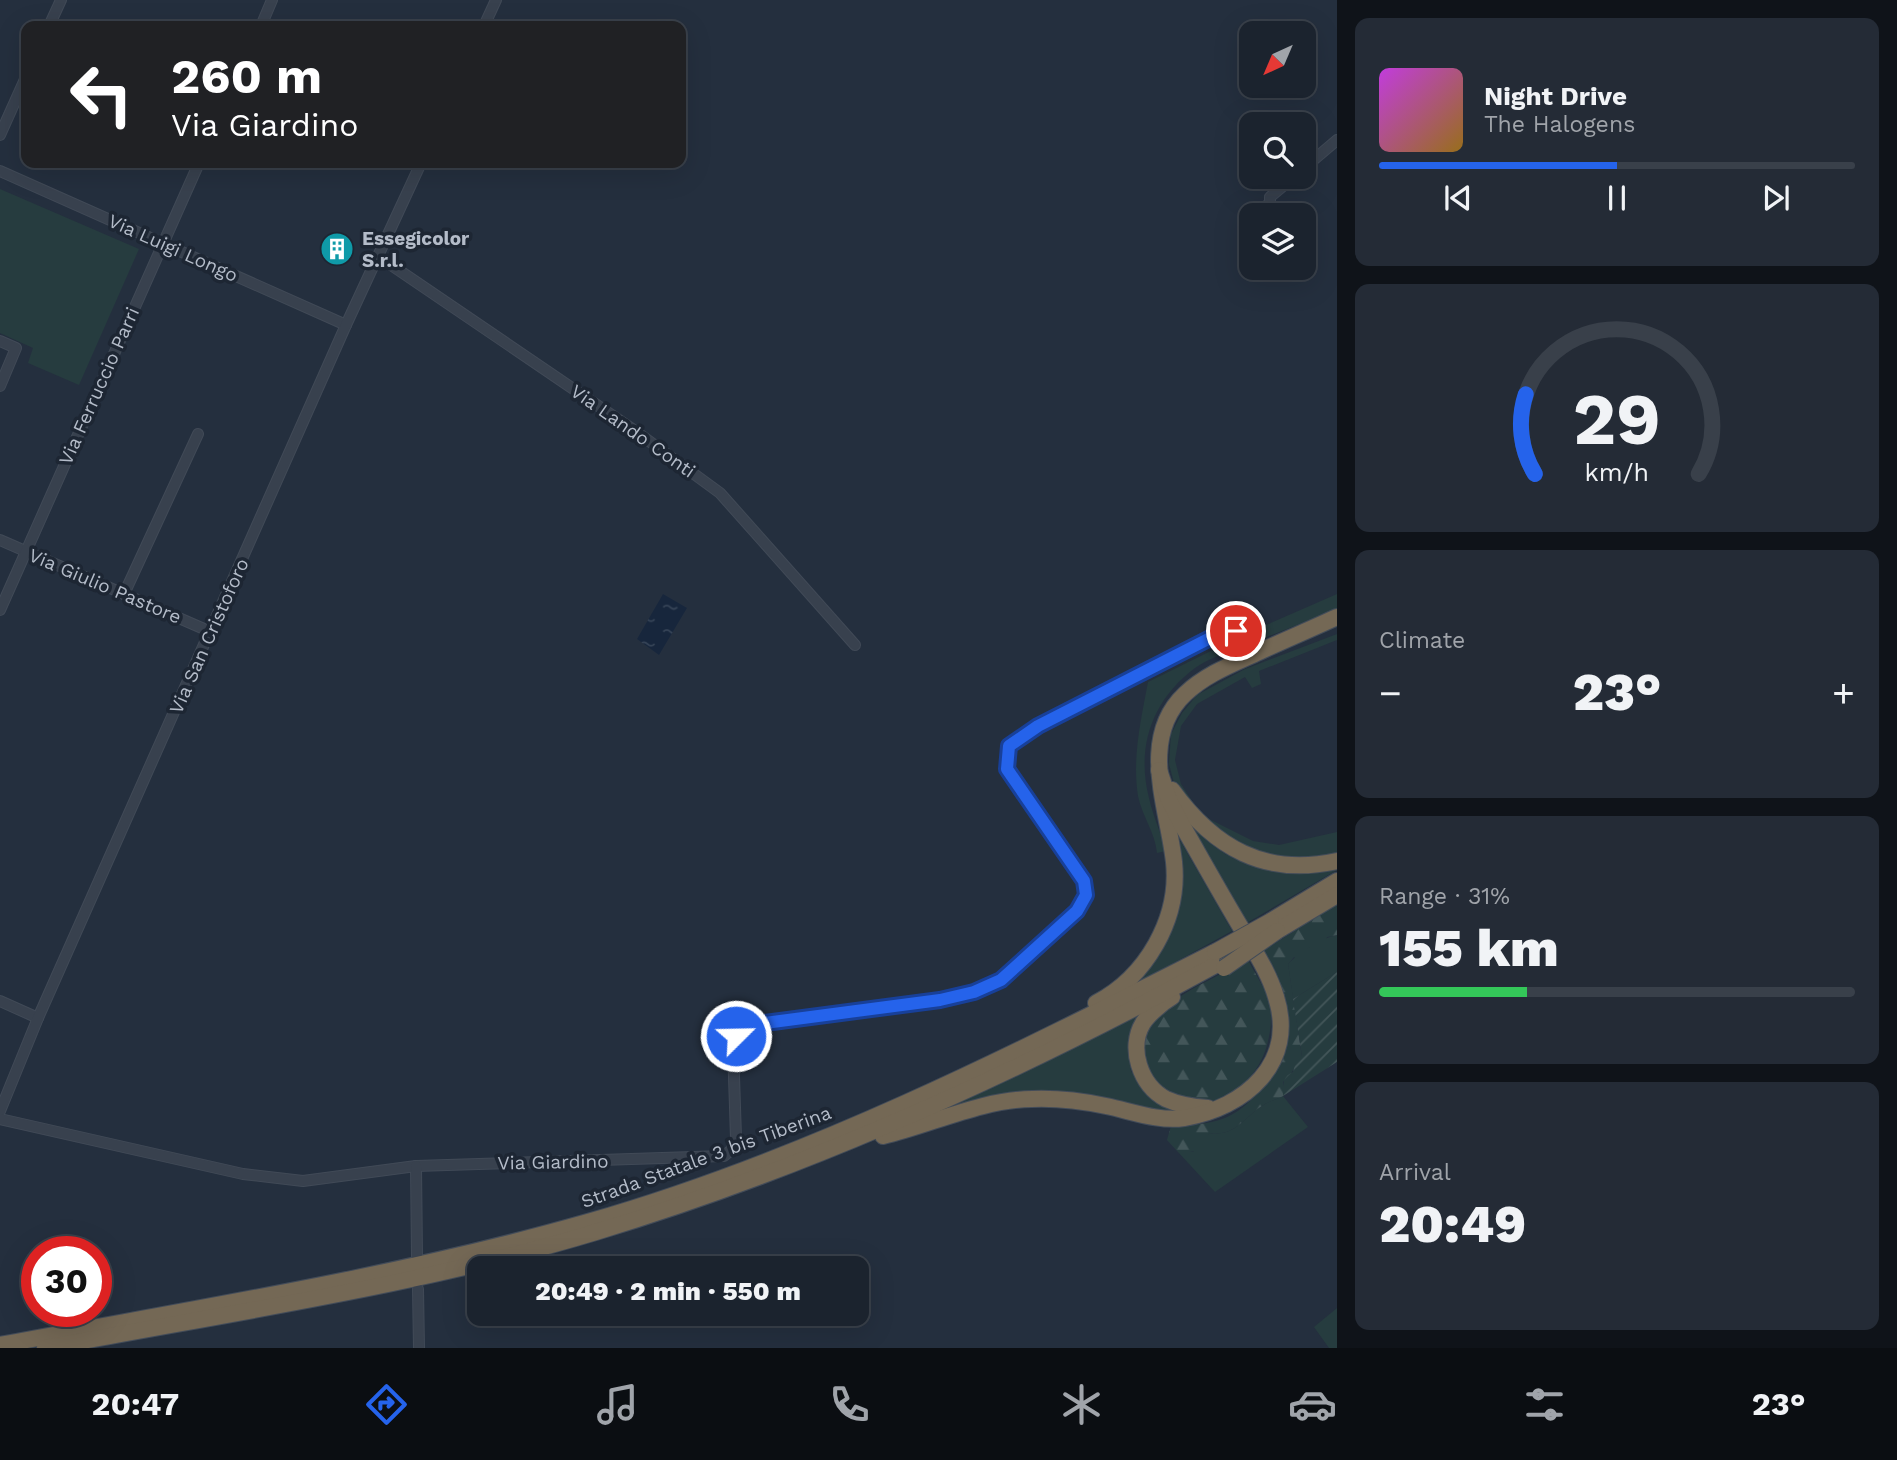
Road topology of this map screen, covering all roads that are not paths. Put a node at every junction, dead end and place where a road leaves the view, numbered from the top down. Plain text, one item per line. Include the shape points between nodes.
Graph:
1 (61, 0) edge
2 (272, 0) edge
3 (496, 0) edge
4 (51, 21) edge
5 (263, 21) edge
6 (486, 21) edge
7 (21, 88) edge
8 (0, 135) edge
9 (1337, 140) edge
10 (1316, 158) edge
11 (197, 168) edge
12 (419, 168) edge
13 (0, 171) edge
14 (1280, 189) edge
15 (1270, 203) edge
16 (163, 243) junction
17 (378, 256) junction
18 (346, 326) junction
19 (0, 341) edge
20 (0, 386) edge
21 (198, 434) dead end
22 (0, 540) edge
23 (26, 551) junction
24 (124, 594) junction
25 (0, 610) edge
26 (1337, 617) edge
27 (211, 632) junction
28 (855, 645) dead end
29 (1249, 656) junction
30 (1159, 770) junction
31 (1337, 861) edge
32 (1337, 881) edge
33 (1337, 895) edge
34 (1274, 926) junction
35 (1220, 961) junction
36 (0, 1000) edge
37 (38, 1017) junction
38 (1020, 1051) junction
39 (1218, 1109) junction
40 (0, 1111) edge
41 (0, 1119) edge
42 (832, 1148) junction
43 (416, 1166) junction
44 (418, 1256) dead end
45 (418, 1289) dead end
46 (0, 1345) edge
47 (45, 1348) edge
48 (419, 1348) edge

1 - 4 street
2 - 5 street
3 - 6 street
7 - 8 street
9 - 10 street
11 - 16 street, Via Ferruccio Parri
12 - 17 street, Via San Cristoforo
13 - 16 street, Via Luigi Longo
14 - 15 street
16 - 18 street, Via Luigi Longo
16 - 23 street, Via Ferruccio Parri
17 - 18 street, Via San Cristoforo
17 - 28 street, Via Lando Conti via 720,493
18 - 27 street, Via San Cristoforo
19 - 20 street via 16,348
21 - 24 street
22 - 23 street, Via Giulio Pastore
23 - 24 street, Via Giulio Pastore
23 - 25 street, Via Ferruccio Parri
24 - 27 street, Via Giulio Pastore
26 - 29 highway
27 - 37 street, Via San Cristoforo
29 - 30 highway via 1208,675 1184,695 1168,716 1159,743
29 - 43 street, Via Giardino via 1236,631 1218,634 1038,726 1009,746 1007,769 1084,881 1086,895 1077,911 1001,980 974,992 746,1027 733,1046 736,1138 724,1156
30 - 31 highway via 1190,812 1230,848 1283,866
30 - 38 highway via 1174,863 1173,899 1164,931 1147,960 1127,981
30 - 39 highway via 1182,825 1277,998 1281,1030 1274,1059 1259,1083
32 - 34 highway, Strada Statale 3 bis Tiberina
33 - 34 highway, Strada Statale 3 bis Tiberina
34 - 35 highway, Strada Statale 3 bis Tiberina, bridge
35 - 38 highway, Strada Statale 3 bis Tiberina
35 - 39 highway via 1164,1002 1143,1023 1136,1043 1137,1062 1146,1082 1163,1098
35 - 42 highway, Strada Statale 3 bis Tiberina via 1025,1063
36 - 37 street
37 - 40 street, Via San Cristoforo
38 - 46 highway, Strada Statale 3 bis Tiberina via 817,1142 589,1222 473,1253
39 - 42 highway via 1183,1119 1161,1118 1070,1100 1030,1099 993,1103
41 - 43 street, Via Giardino via 243,1174 303,1181
42 - 47 highway, Strada Statale 3 bis Tiberina via 674,1207 475,1264
43 - 44 street
45 - 48 street

